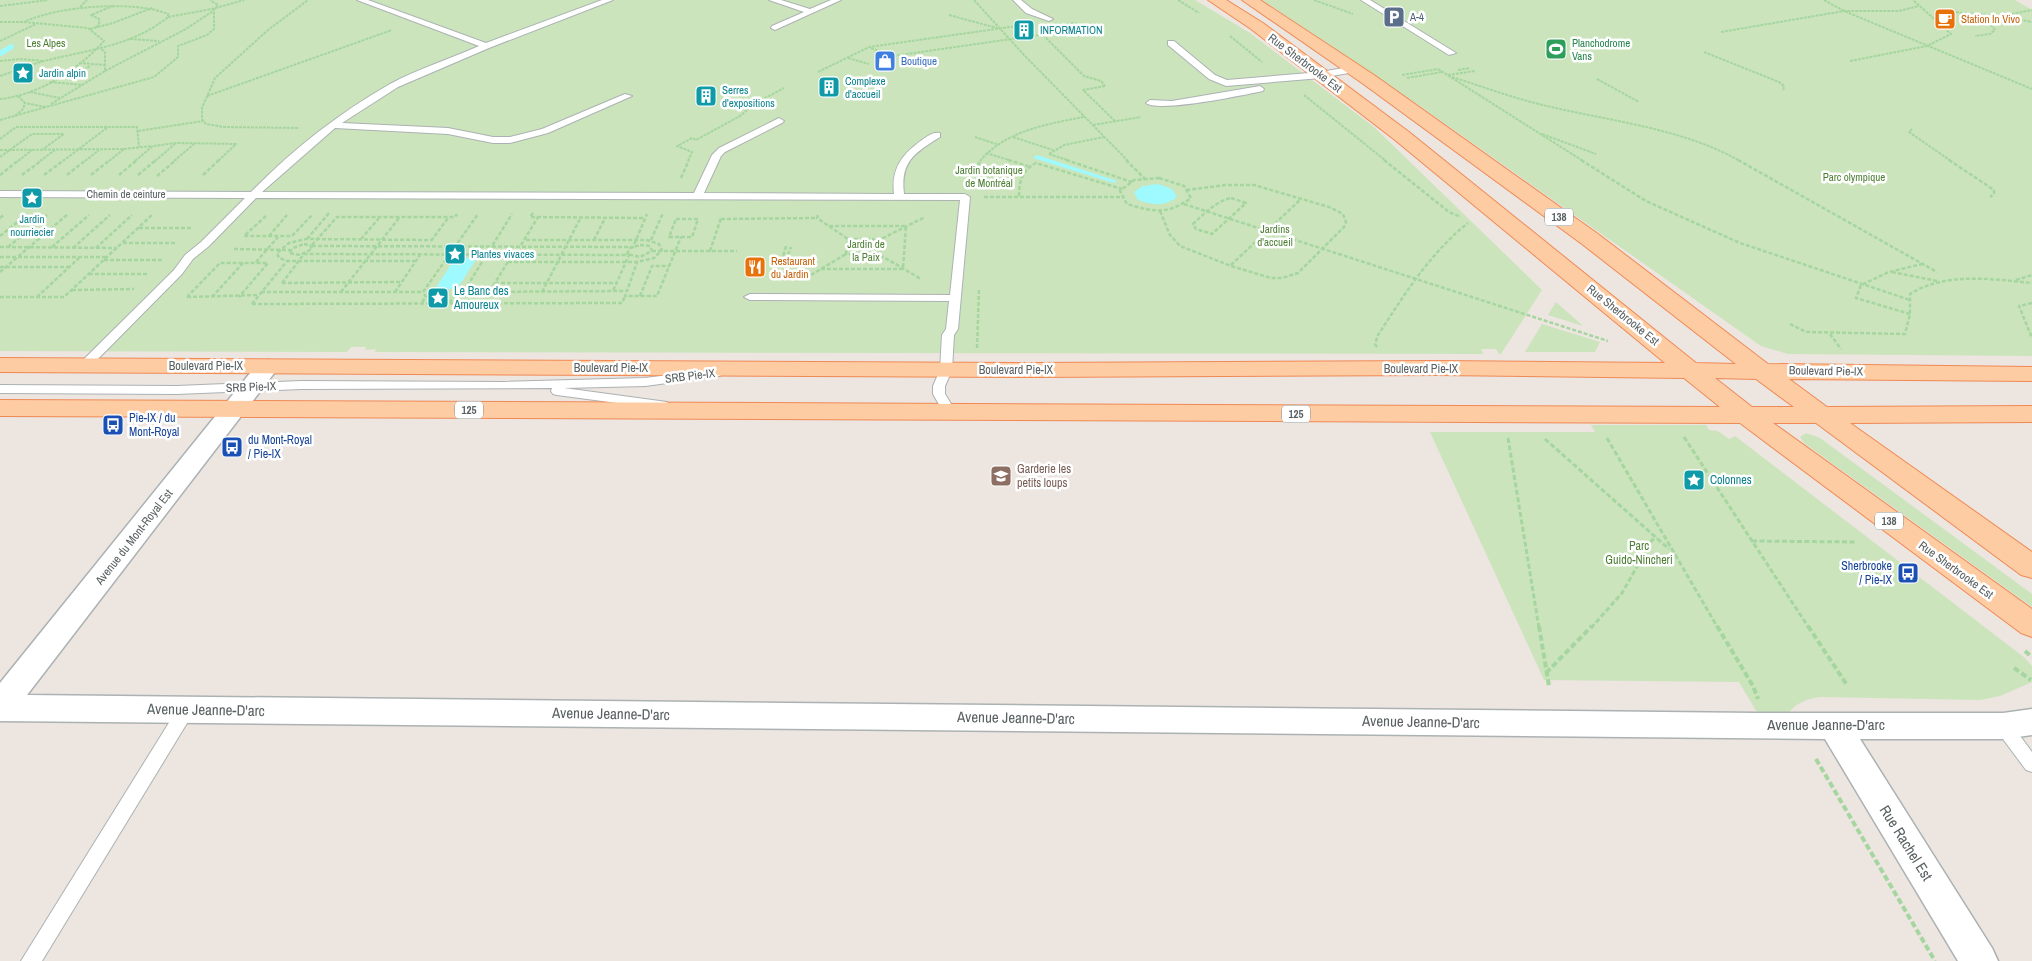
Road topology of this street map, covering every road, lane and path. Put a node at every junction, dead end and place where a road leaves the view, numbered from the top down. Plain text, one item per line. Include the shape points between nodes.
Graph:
1 (48, 0) edge
2 (87, 0) edge
3 (210, 0) edge
4 (244, 0) edge
5 (308, 0) edge
6 (361, 0) edge
7 (610, 0) edge
8 (773, 0) edge
9 (837, 0) edge
10 (974, 0) edge
11 (1017, 0) edge
12 (1178, 0) edge
13 (1216, 0) edge
14 (1250, 0) edge
15 (1315, 0) edge
16 (1321, 0) edge
17 (1365, 0) edge
18 (1824, 0) edge
19 (1914, 0) edge
20 (0, 6) edge
21 (116, 6) junction
22 (1919, 6) junction
23 (80, 7) junction
24 (153, 7) junction
25 (218, 8) junction
26 (2032, 10) edge
27 (1844, 11) junction
28 (1940, 11) dead end
29 (214, 12) junction
30 (811, 12) junction
31 (1971, 13) junction
32 (948, 15) dead end
33 (1202, 16) dead end
34 (1356, 16) dead end
35 (2001, 16) junction
36 (168, 17) junction
37 (1049, 19) dead end
38 (418, 21) junction
39 (24, 22) junction
40 (2032, 22) edge
41 (0, 23) edge
42 (36, 24) junction
43 (1024, 25) dead end
44 (1079, 26) dead end
45 (96, 28) junction
46 (775, 28) dead end
47 (1036, 28) dead end
48 (1067, 28) dead end
49 (89, 29) junction
50 (1000, 29) junction
51 (1083, 30) dead end
52 (1070, 32) dead end
53 (1225, 32) dead end
54 (1721, 32) dead end
55 (1087, 33) dead end
56 (1042, 34) junction
57 (1074, 35) dead end
58 (1975, 36) dead end
59 (127, 39) junction
60 (1009, 39) junction
61 (0, 41) edge
62 (161, 41) junction
63 (1171, 43) dead end
64 (486, 46) junction
65 (1926, 46) junction
66 (869, 47) junction
67 (99, 48) junction
68 (1704, 52) dead end
69 (1452, 54) dead end
70 (848, 58) junction
71 (0, 61) edge
72 (45, 61) junction
73 (1850, 61) dead end
74 (78, 63) junction
75 (869, 64) dead end
76 (1430, 64) dead end
77 (91, 65) junction
78 (105, 65) junction
79 (1268, 66) dead end
80 (1354, 69) junction
81 (1438, 69) junction
82 (1475, 70) dead end
83 (104, 71) junction
84 (818, 72) dead end
85 (1443, 72) junction
86 (1402, 74) dead end
87 (73, 75) dead end
88 (1321, 75) junction
89 (1448, 75) junction
90 (0, 76) edge
91 (1413, 77) dead end
92 (1597, 80) dead end
93 (50, 82) junction
94 (83, 85) junction
95 (2032, 89) edge
96 (1783, 90) dead end
97 (30, 92) junction
98 (18, 96) junction
99 (206, 96) junction
100 (628, 96) dead end
101 (61, 98) junction
102 (0, 99) edge
103 (1639, 102) dead end
104 (25, 103) junction
105 (1150, 103) dead end
106 (46, 107) junction
107 (15, 116) junction
108 (1084, 117) junction
109 (1144, 117) dead end
110 (0, 120) edge
111 (203, 121) junction
112 (779, 121) dead end
113 (1116, 121) junction
114 (332, 125) junction
115 (1092, 125) junction
116 (58, 126) junction
117 (108, 127) junction
118 (298, 128) dead end
119 (1532, 129) junction
120 (1912, 129) dead end
121 (138, 131) junction
122 (48, 134) junction
123 (937, 136) dead end
124 (975, 137) dead end
125 (1013, 137) junction
126 (1104, 137) junction
127 (0, 140) edge
128 (176, 143) junction
129 (195, 144) junction
130 (1000, 145) junction
131 (153, 146) junction
132 (139, 147) junction
133 (56, 149) junction
134 (79, 149) junction
135 (100, 149) junction
136 (124, 149) junction
137 (0, 150) edge
138 (10, 150) junction
139 (33, 150) junction
140 (43, 150) junction
141 (1053, 150) junction
142 (986, 153) junction
143 (1596, 154) dead end
144 (0, 157) edge
145 (1028, 166) junction
146 (0, 175) edge
147 (20, 177) dead end
148 (42, 177) dead end
149 (65, 177) dead end
150 (89, 177) dead end
151 (116, 177) dead end
152 (136, 178) dead end
153 (156, 178) dead end
154 (200, 178) dead end
155 (1145, 179) junction
156 (1132, 182) junction
157 (1122, 190) junction
158 (1186, 190) junction
159 (0, 194) edge
160 (253, 195) junction
161 (698, 196) junction
162 (899, 196) junction
163 (965, 196) junction
164 (986, 196) junction
165 (1019, 196) junction
166 (1123, 197) junction
167 (1990, 197) dead end
168 (1301, 198) junction
169 (1184, 204) junction
170 (666, 206) dead end
171 (986, 206) dead end
172 (73, 210) dead end
173 (157, 210) dead end
174 (1160, 211) junction
175 (1207, 211) junction
176 (315, 212) dead end
177 (322, 212) dead end
178 (458, 212) dead end
179 (472, 212) dead end
180 (513, 212) dead end
181 (585, 212) dead end
182 (818, 212) dead end
183 (723, 213) dead end
184 (4, 215) dead end
185 (26, 215) dead end
186 (47, 215) dead end
187 (89, 215) dead end
188 (110, 215) dead end
189 (132, 215) dead end
190 (280, 215) dead end
191 (287, 215) junction
192 (296, 215) dead end
193 (304, 215) dead end
194 (312, 215) junction
195 (272, 216) dead end
196 (448, 217) junction
197 (581, 217) junction
198 (0, 218) edge
199 (379, 218) junction
200 (400, 218) junction
201 (605, 218) junction
202 (817, 218) junction
203 (1230, 218) junction
204 (721, 219) junction
205 (1468, 223) dead end
206 (829, 226) junction
207 (906, 226) junction
208 (138, 228) junction
209 (1267, 231) junction
210 (191, 233) dead end
211 (0, 236) edge
212 (268, 236) junction
213 (278, 236) junction
214 (681, 237) junction
215 (306, 239) junction
216 (318, 239) junction
217 (361, 239) junction
218 (382, 239) junction
219 (848, 239) junction
220 (432, 240) junction
221 (524, 240) junction
222 (569, 240) junction
223 (594, 240) junction
224 (635, 240) junction
225 (651, 240) junction
226 (877, 241) junction
227 (123, 243) junction
228 (182, 243) dead end
229 (312, 246) junction
230 (378, 246) junction
231 (428, 246) junction
232 (456, 246) junction
233 (492, 246) junction
234 (520, 246) junction
235 (566, 246) junction
236 (633, 246) junction
237 (785, 246) joint
238 (0, 247) edge
239 (8, 247) junction
240 (29, 247) junction
241 (51, 248) junction
242 (73, 248) junction
243 (96, 248) junction
244 (117, 248) junction
245 (1323, 248) junction
246 (234, 249) dead end
247 (267, 250) junction
248 (280, 250) junction
249 (290, 250) junction
250 (652, 251) junction
251 (661, 251) junction
252 (676, 251) junction
253 (710, 251) junction
254 (737, 251) dead end
255 (875, 252) junction
256 (304, 254) junction
257 (846, 254) junction
258 (370, 255) junction
259 (420, 255) junction
260 (449, 255) junction
261 (486, 255) junction
262 (512, 255) junction
263 (561, 255) junction
264 (628, 255) junction
265 (0, 257) edge
266 (18, 257) junction
267 (79, 257) junction
268 (106, 258) junction
269 (288, 260) junction
270 (298, 260) junction
271 (365, 261) junction
272 (416, 261) junction
273 (508, 262) junction
274 (557, 262) junction
275 (625, 262) junction
276 (637, 262) junction
277 (243, 263) junction
278 (255, 263) junction
279 (161, 264) dead end
280 (1923, 264) junction
281 (670, 266) junction
282 (1231, 266) junction
283 (0, 267) edge
284 (5, 267) junction
285 (69, 267) junction
286 (821, 269) junction
287 (903, 269) junction
288 (0, 272) edge
289 (1889, 272) junction
290 (1937, 272) dead end
291 (88, 274) junction
292 (2032, 275) edge
293 (147, 279) dead end
294 (1418, 279) junction
295 (980, 280) dead end
296 (2012, 281) junction
297 (402, 282) junction
298 (1940, 282) junction
299 (348, 283) junction
300 (495, 283) junction
301 (546, 283) junction
302 (616, 283) junction
303 (2032, 283) edge
304 (1861, 285) junction
305 (137, 289) dead end
306 (72, 290) junction
307 (627, 291) junction
308 (341, 292) junction
309 (394, 292) junction
310 (423, 292) junction
311 (464, 292) junction
312 (489, 292) junction
313 (542, 292) junction
314 (612, 292) junction
315 (259, 294) junction
316 (625, 296) junction
317 (640, 296) junction
318 (0, 297) edge
319 (37, 297) junction
320 (212, 297) junction
321 (238, 297) junction
322 (750, 297) dead end
323 (774, 297) junction
324 (954, 298) junction
325 (1910, 300) junction
326 (2032, 302) edge
327 (422, 303) junction
328 (450, 303) junction
329 (1910, 314) junction
330 (1790, 324) dead end
331 (1830, 333) junction
332 (2032, 338) edge
333 (1608, 341) dead end
334 (977, 349) dead end
335 (1378, 351) dead end
336 (1844, 352) dead end
337 (0, 365) edge
338 (84, 366) junction
339 (267, 367) junction
340 (759, 368) junction
341 (946, 370) junction
342 (1689, 370) junction
343 (1760, 370) junction
344 (2032, 374) edge
345 (502, 386) junction
346 (252, 387) junction
347 (0, 389) edge
348 (0, 408) edge
349 (234, 409) junction
350 (704, 411) junction
351 (950, 412) junction
352 (2032, 414) edge
353 (1747, 415) junction
354 (1820, 415) junction
355 (1507, 432) dead end
356 (1606, 435) dead end
357 (1682, 435) dead end
358 (1544, 438) dead end
359 (1657, 538) junction
360 (1751, 541) junction
361 (1855, 542) dead end
362 (1672, 552) junction
363 (2032, 567) edge
364 (2032, 625) edge
365 (2014, 668) dead end
366 (1546, 673) junction
367 (2031, 680) dead end
368 (1847, 685) dead end
369 (1549, 686) dead end
370 (1753, 686) dead end
371 (0, 707) edge
372 (186, 710) junction
373 (2018, 724) edge
374 (1796, 725) junction
375 (1833, 725) junction
376 (2032, 765) edge
377 (31, 961) edge
378 (1935, 961) edge
379 (1979, 961) edge

1 - 20 path
2 - 23 path
3 - 25 path
4 - 25 path
5 - 99 path via 268,30 216,78
6 - 38 lane
7 - 64 lane
8 - 30 lane
9 - 30 lane
10 - 50 path
11 - 37 lane via 1029,12
12 - 33 path
13 - 88 main road, Rue Sherbrooke Est / 138 via 1257,26
14 - 80 main road, Rue Sherbrooke Est / 138
15 - 16 path
15 - 34 path via 1327,6 1344,8
17 - 69 lane
18 - 27 path
19 - 22 path
21 - 23 path
21 - 24 path
21 - 45 path via 91,15 100,19
22 - 27 path via 1899,11
22 - 65 path via 1951,34
23 - 39 path via 50,12
24 - 36 path via 163,10
24 - 45 path
25 - 29 path
25 - 36 path
26 - 35 path
27 - 54 path
27 - 65 path
28 - 31 path
29 - 62 path
29 - 106 path via 214,29 178,46 178,57 161,73
30 - 46 lane
31 - 35 path
31 - 58 path via 1989,22 1995,30
32 - 50 path
35 - 40 path
36 - 59 path
38 - 64 lane
38 - 99 path
39 - 41 path
39 - 42 path
42 - 49 path
42 - 61 path
43 - 50 path
44 - 48 path
45 - 49 path
47 - 56 path
49 - 67 path via 104,41
50 - 60 path
50 - 66 path
51 - 52 path
53 - 79 path
55 - 57 path
56 - 60 path
56 - 113 path via 1084,76 1101,81 1105,86 1083,90
59 - 62 path
59 - 67 path
60 - 66 path via 893,56
60 - 108 path
62 - 83 path
63 - 88 lane via 1212,77 1226,83
64 - 114 lane via 395,85
65 - 73 path
65 - 95 path
66 - 70 path
67 - 72 path
67 - 74 path
67 - 78 path via 105,52
68 - 96 path via 1779,82 1784,86
70 - 75 path
70 - 84 path
71 - 72 path
72 - 90 path
74 - 77 path
74 - 93 path
76 - 81 path
77 - 78 path
77 - 87 path
78 - 83 path
80 - 88 lane
80 - 343 main road, Rue Sherbrooke Est / 138 via 1590,239
81 - 85 path
81 - 86 path
82 - 89 path
83 - 94 path
85 - 89 path
85 - 91 path
88 - 105 lane via 1282,86 1172,104
88 - 342 main road, Rue Sherbrooke Est / 138 via 1477,195
89 - 119 path
89 - 280 path via 1538,104 1655,130 1717,148
92 - 103 path
93 - 94 path
93 - 97 path
94 - 101 path
97 - 98 path
97 - 101 path
98 - 102 path
98 - 104 path
99 - 111 path via 202,108
100 - 114 lane via 545,131 510,140 493,140 448,130
101 - 106 path
104 - 106 path
104 - 107 path
106 - 107 path
107 - 110 path
108 - 115 path
108 - 125 path via 1036,126
109 - 113 path
111 - 118 path via 224,127
111 - 121 path
112 - 161 lane via 722,150
113 - 115 path
114 - 160 lane
115 - 126 path
116 - 117 path
116 - 122 path
116 - 127 path via 16,127
117 - 121 path via 137,127
117 - 134 path
119 - 143 path
119 - 304 path via 1622,187 1672,213 1740,243
120 - 167 path via 1908,132 1994,190
121 - 132 path
122 - 138 path via 32,134
122 - 140 path via 64,134
123 - 162 lane via 909,153 901,165 896,181
124 - 130 path
125 - 130 path
125 - 141 path
126 - 141 path via 1074,142
126 - 155 path
128 - 129 path
128 - 131 path
128 - 152 path
129 - 153 path
129 - 154 path via 236,144
130 - 142 path
131 - 132 path
131 - 151 path
132 - 136 path
133 - 134 path
133 - 140 path
133 - 147 path
134 - 135 path
134 - 148 path
135 - 136 path
135 - 149 path
136 - 150 path
137 - 138 path
138 - 139 path
138 - 144 path
139 - 140 path
139 - 146 path
141 - 156 path via 1049,154
142 - 145 path
142 - 163 path via 972,171
145 - 157 path via 1036,163
145 - 165 path via 1020,180
155 - 156 path
155 - 158 path via 1159,178 1184,186
156 - 157 path
157 - 166 path
158 - 168 path via 1248,185
158 - 169 path via 1190,198
159 - 160 lane, Chemin de ceinture
160 - 161 lane
160 - 338 lane
161 - 162 lane
162 - 163 lane
163 - 164 path
163 - 207 path
163 - 324 lane
164 - 165 path
164 - 171 path
165 - 166 path
166 - 174 path via 1126,204 1152,212
168 - 209 path
168 - 245 path via 1334,208 1346,219 1344,227
169 - 174 path via 1177,209
169 - 175 path
170 - 225 path
172 - 240 path
173 - 208 path
174 - 282 path via 1170,235 1180,246
175 - 203 path
175 - 203 path via 1193,224 1196,229 1212,234
175 - 203 path via 1221,199 1231,198 1246,203
176 - 194 path
177 - 215 path via 330,212
178 - 196 path via 455,217
179 - 232 path via 479,212
180 - 233 path
181 - 197 path
182 - 202 path
183 - 204 path
184 - 198 path
185 - 211 path
186 - 239 path
187 - 241 path
188 - 242 path
189 - 243 path
190 - 191 path
191 - 192 path
191 - 212 path
193 - 194 path
194 - 213 path via 292,236
195 - 212 path via 264,216 244,236
196 - 200 path
196 - 220 path
197 - 201 path
197 - 221 path via 538,217
197 - 222 path
199 - 200 path
199 - 216 path via 337,217
199 - 217 path
200 - 218 path
201 - 223 path
201 - 224 path via 645,218
202 - 204 path
202 - 206 path
203 - 209 path
204 - 253 path
205 - 294 path via 1456,230
206 - 207 path
206 - 219 path
207 - 226 path
207 - 287 path
208 - 210 path via 196,228
208 - 227 path
209 - 245 path
209 - 282 path
212 - 213 path
213 - 247 path
214 - 214 path via 669,237 676,219 698,219 692,237
214 - 252 path
215 - 216 path
215 - 248 path via 289,243
216 - 217 path
216 - 229 path
217 - 218 path
218 - 220 path
218 - 230 path
219 - 226 path
219 - 257 path
220 - 231 path
221 - 222 path
221 - 234 path
222 - 223 path
222 - 235 path
223 - 224 path
224 - 225 path
224 - 236 path
225 - 251 path via 659,244
226 - 255 path via 880,247
227 - 228 path
227 - 244 path
229 - 230 path
229 - 249 path via 304,244
229 - 256 path
230 - 231 path
230 - 258 path
231 - 232 path
232 - 233 path
232 - 260 path
233 - 234 path
233 - 261 path
234 - 235 path
235 - 236 path
235 - 263 path
236 - 250 path via 647,245
236 - 264 path
237 - 237 path via 782,260 786,260 792,246
238 - 239 path
239 - 240 path
240 - 241 path
240 - 266 path
241 - 242 path
242 - 243 path
243 - 244 path
244 - 268 path
245 - 282 path via 1298,273 1282,278
245 - 294 path
246 - 247 path
247 - 248 path
247 - 278 path
248 - 249 path
248 - 269 path via 277,256
249 - 256 path via 293,255
250 - 251 path
250 - 264 path via 639,257
251 - 252 path
251 - 276 path via 654,258
252 - 253 path
252 - 281 path
253 - 254 path
255 - 257 path
255 - 287 path
256 - 258 path
256 - 270 path
257 - 286 path
258 - 259 path
258 - 271 path
259 - 260 path
259 - 272 path
260 - 261 path
260 - 310 path
261 - 262 path
261 - 311 path
262 - 263 path
262 - 273 path
263 - 264 path
263 - 274 path
264 - 275 path
265 - 266 path
266 - 267 path
266 - 284 path
267 - 268 path
267 - 285 path
268 - 279 path via 166,260
268 - 291 path
269 - 270 path
269 - 315 path
270 - 271 path
270 - 299 path via 282,283
271 - 272 path
271 - 299 path
272 - 297 path
273 - 274 path
273 - 300 path
274 - 275 path
274 - 301 path
275 - 276 path
275 - 302 path
276 - 307 path
277 - 278 path
277 - 320 path
277 - 320 path via 220,263 186,297
278 - 321 path via 268,263
280 - 289 path
280 - 290 path
281 - 317 path via 657,296
281 - 317 path via 652,266
283 - 284 path
284 - 285 path
284 - 288 path
285 - 319 path
286 - 287 path
286 - 323 path
287 - 324 path
289 - 298 path
289 - 304 path
291 - 293 path via 152,274
291 - 306 path
292 - 296 path
294 - 333 path
294 - 335 path via 1378,335 1375,344
295 - 334 path
296 - 298 path
296 - 303 path
297 - 299 path
297 - 309 path
298 - 325 path via 1915,289
299 - 308 path
300 - 301 path
300 - 312 path
301 - 302 path
301 - 313 path
302 - 314 path
304 - 325 path
304 - 329 path via 1856,298
305 - 306 path
306 - 319 path via 64,297
307 - 314 path
307 - 316 path
308 - 309 path
308 - 315 path
309 - 310 path
310 - 327 path via 426,297
311 - 312 path
311 - 328 path via 453,296
312 - 313 path
313 - 314 path
315 - 321 path
315 - 327 path via 252,304
316 - 317 path
316 - 328 path via 622,303
318 - 319 path
320 - 321 path
322 - 323 lane
323 - 324 lane
324 - 341 lane
325 - 329 path
326 - 332 path via 2020,306
327 - 328 path
329 - 331 path via 1905,334
330 - 331 path via 1806,332
331 - 336 path
337 - 338 main road, Boulevard Pie-IX
338 - 339 main road, Boulevard Pie-IX
339 - 340 main road, Boulevard Pie-IX
339 - 346 street, Avenue du Mont-Royal Est
340 - 341 main road, Boulevard Pie-IX
340 - 345 lane, SRB Pie-IX via 645,382
341 - 342 main road, Boulevard Pie-IX
341 - 351 lane via 939,394
342 - 343 main road, Boulevard Pie-IX
342 - 353 main road, Rue Sherbrooke Est / 138
343 - 344 main road, Boulevard Pie-IX
343 - 354 main road, Rue Sherbrooke Est / 138
345 - 346 lane, SRB Pie-IX
345 - 350 lane, SRB Pie-IX
346 - 347 lane, SRB Pie-IX
346 - 349 street, Avenue du Mont-Royal Est
348 - 349 main road, 125
349 - 350 main road, 125
349 - 371 street, Avenue du Mont-Royal Est
350 - 351 main road, 125
351 - 353 main road, 125
352 - 354 main road
353 - 354 main road, 125
353 - 364 main road, Rue Sherbrooke Est / 138
354 - 363 main road, Rue Sherbrooke Est / 138
355 - 366 path
356 - 362 path
357 - 360 path
358 - 359 path
359 - 362 path
359 - 366 path via 1652,540 1611,607
360 - 361 path
360 - 368 path
362 - 370 path
365 - 367 path
366 - 369 path
371 - 372 street, Avenue Jeanne-D'arc
372 - 374 street, Avenue Jeanne-D'arc
372 - 377 lane
373 - 375 street, Avenue Jeanne-D'arc
373 - 376 lane
374 - 375 street, Avenue Jeanne-D'arc
374 - 378 path
375 - 379 street, Rue Rachel Est

